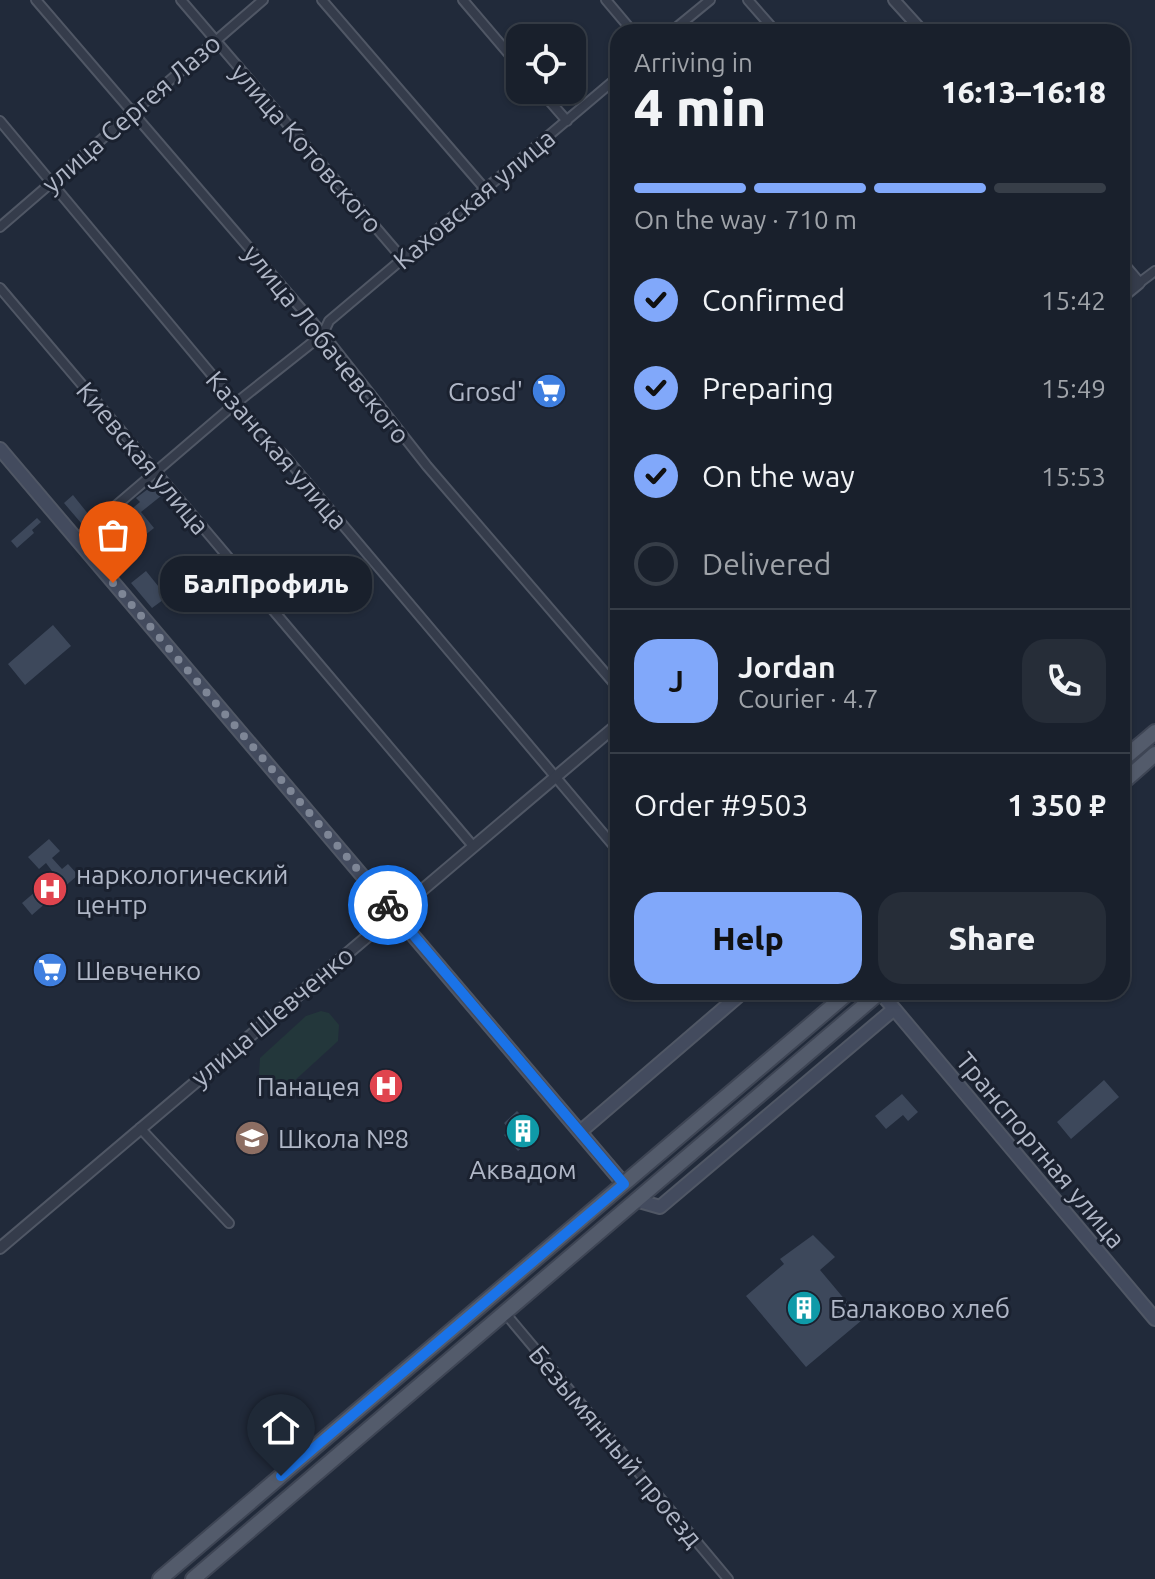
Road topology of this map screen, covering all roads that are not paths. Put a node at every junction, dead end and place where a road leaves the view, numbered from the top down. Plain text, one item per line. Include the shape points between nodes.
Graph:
1 (36, 0) edge
2 (181, 0) edge
3 (263, 0) edge
4 (322, 0) edge
5 (463, 0) edge
6 (606, 0) edge
7 (710, 0) edge
8 (748, 0) edge
9 (894, 0) edge
10 (626, 24) edge
11 (681, 24) edge
12 (769, 24) edge
13 (916, 24) edge
14 (215, 41) junction
15 (506, 51) edge
16 (610, 84) edge
17 (552, 104) edge
18 (131, 113) junction
19 (0, 121) edge
20 (567, 121) junction
21 (52, 182) junction
22 (485, 189) junction
23 (0, 227) edge
24 (402, 258) junction
25 (1155, 271) edge
26 (1130, 272) edge
27 (1139, 283) junction
28 (0, 288) edge
29 (1130, 290) edge
30 (329, 321) junction
31 (314, 324) junction
32 (323, 334) junction
33 (236, 403) junction
34 (0, 449) edge
35 (157, 472) junction
36 (77, 539) junction
37 (610, 679) edge
38 (610, 731) edge
39 (1155, 732) edge
40 (1130, 753) edge
41 (1155, 754) edge
42 (1130, 776) edge
43 (555, 777) junction
44 (610, 842) edge
45 (473, 846) junction
46 (394, 912) junction
47 (732, 1000) edge
48 (840, 1000) edge
49 (871, 1000) edge
50 (887, 1000) edge
51 (894, 1009) junction
52 (140, 1128) junction
53 (580, 1132) junction
54 (624, 1184) junction
55 (639, 1201) junction
56 (229, 1223) dead end
57 (0, 1248) edge
58 (505, 1313) junction
59 (1155, 1319) edge
60 (160, 1579) edge
61 (193, 1579) edge
62 (728, 1579) edge

1 - 18 street, улица Лобачевского
2 - 14 street, улица Котовского
3 - 14 street, улица Сергея Лазо
4 - 22 street
5 - 15 street
6 - 10 street
7 - 11 street
8 - 12 street
9 - 13 street
14 - 18 street, улица Сергея Лазо
14 - 24 street, улица Котовского
16 - 20 street, Каховская улица
17 - 20 street
18 - 21 street, улица Сергея Лазо
18 - 31 street, улица Лобачевского
19 - 21 street, Казанская улица
20 - 22 street, Каховская улица
21 - 23 street, улица Сергея Лазо
21 - 33 street, Казанская улица
22 - 24 street, Каховская улица
24 - 30 street, Каховская улица
25 - 27 street
26 - 27 street
27 - 29 street
28 - 35 street, Киевская улица
30 - 31 street, Каховская улица
30 - 32 street, Каховская улица
31 - 32 street, улица Лобачевского
32 - 33 street, Каховская улица
32 - 37 street, улица Лобачевского via 427,466
33 - 35 street, Каховская улица
33 - 43 street, Казанская улица
34 - 36 main road
35 - 36 street, Каховская улица
35 - 45 street, Киевская улица
36 - 46 main road
38 - 43 street, улица Шевченко
39 - 40 main road
41 - 42 main road
43 - 44 street, Казанская улица
43 - 45 street, улица Шевченко
45 - 46 street, улица Шевченко
46 - 52 street, улица Шевченко
46 - 53 main road
47 - 53 main road
48 - 54 main road
49 - 55 main road
50 - 51 main road, Транспортная улица
51 - 55 main road via 660,1207
51 - 59 main road, Транспортная улица
52 - 56 street
52 - 57 street, улица Шевченко
53 - 54 main road
54 - 55 main road
54 - 60 main road
55 - 58 main road
58 - 61 main road
58 - 62 street, Безымянный проезд

